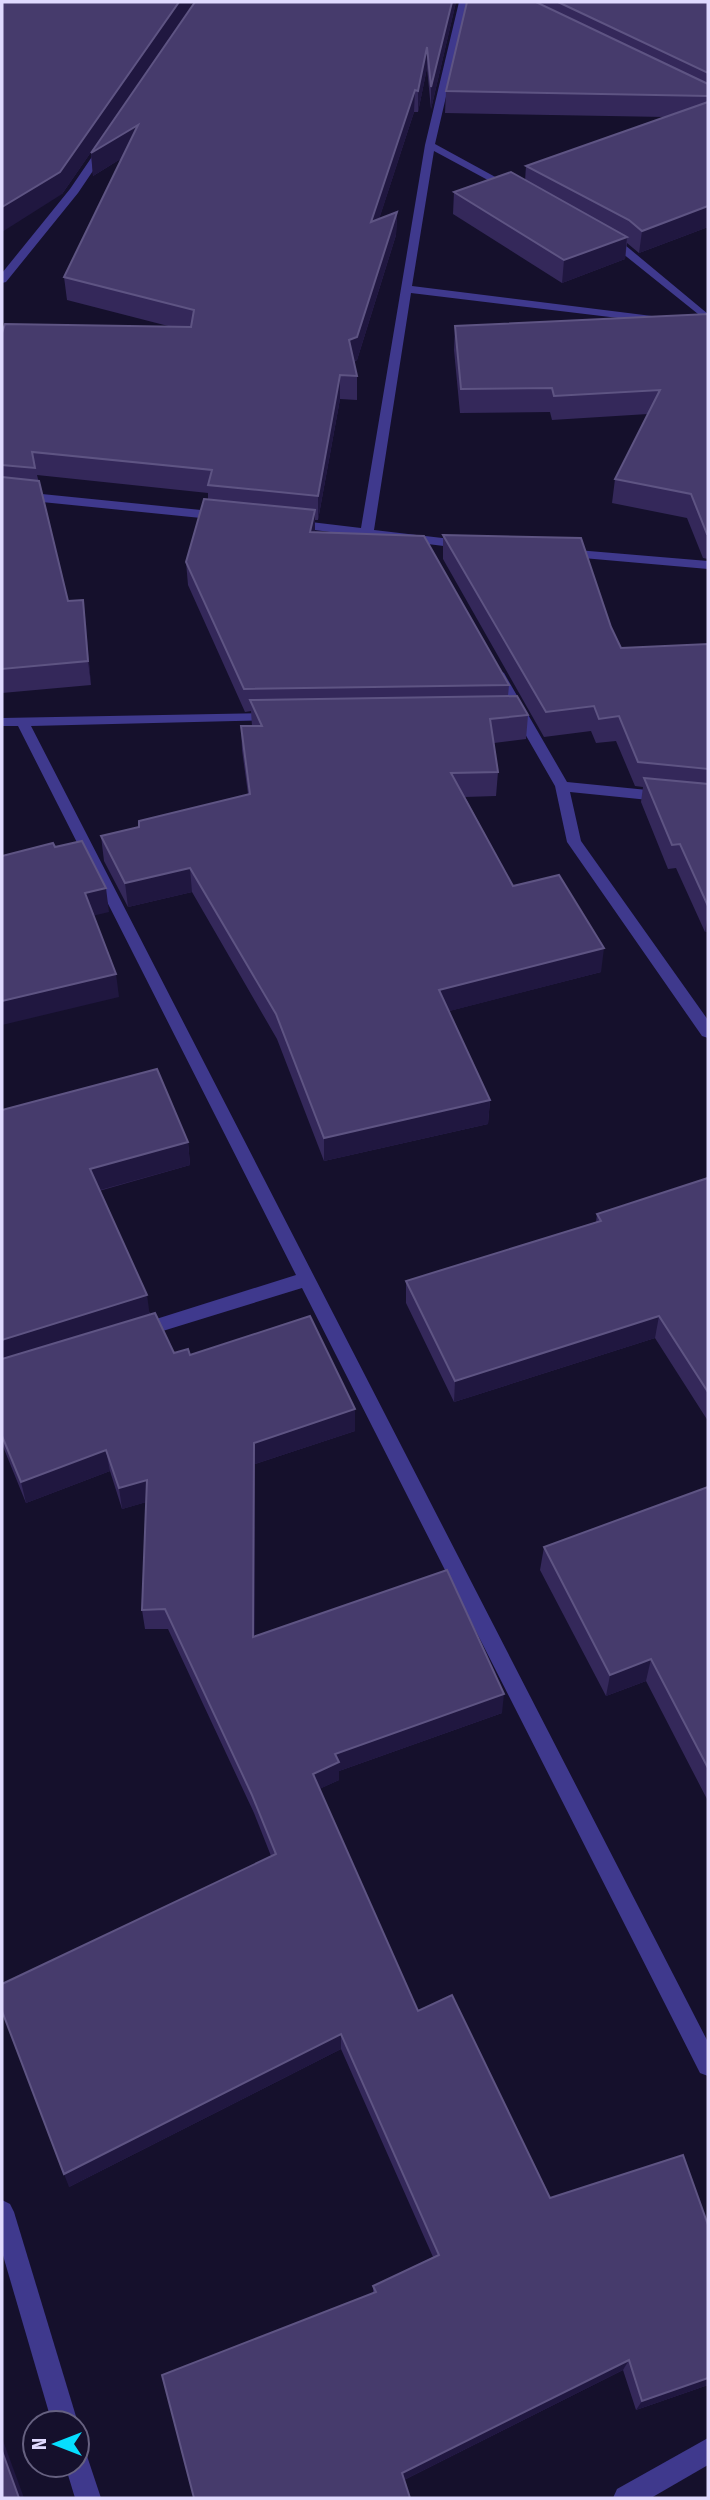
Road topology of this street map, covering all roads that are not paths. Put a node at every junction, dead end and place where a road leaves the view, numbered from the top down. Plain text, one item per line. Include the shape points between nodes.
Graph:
1 (463, 2) edge
2 (111, 136) edge
3 (430, 145) junction
4 (526, 196) edge
5 (597, 234) edge
6 (2, 280) edge
7 (406, 289) junction
8 (708, 319) edge
9 (667, 321) edge
10 (695, 324) edge
11 (708, 326) edge
12 (2, 494) edge
13 (232, 517) edge
14 (286, 523) edge
15 (367, 531) junction
16 (477, 545) edge
17 (545, 551) edge
18 (708, 565) edge
19 (488, 656) edge
20 (285, 717) edge
21 (22, 721) junction
22 (2, 722) edge
23 (562, 786) junction
24 (708, 801) edge
25 (708, 1032) edge
26 (307, 1279) junction
27 (121, 1336) edge
28 (708, 2065) edge
29 (2, 2212) edge
30 (61, 2409) edge
31 (708, 2451) edge
32 (82, 2479) edge
33 (88, 2498) edge
34 (626, 2498) edge

1 - 3 street
2 - 6 street via 74,191
3 - 4 street
3 - 7 street
5 - 8 street via 621,247
7 - 9 street
7 - 15 street
10 - 11 street
12 - 13 street
14 - 15 street
15 - 16 street via 426,547
17 - 18 street
19 - 23 street via 513,714
20 - 21 street
21 - 22 street
21 - 26 street
23 - 24 street
23 - 25 street via 574,842
26 - 27 street
26 - 28 street
29 - 30 street
31 - 34 street
32 - 33 street

